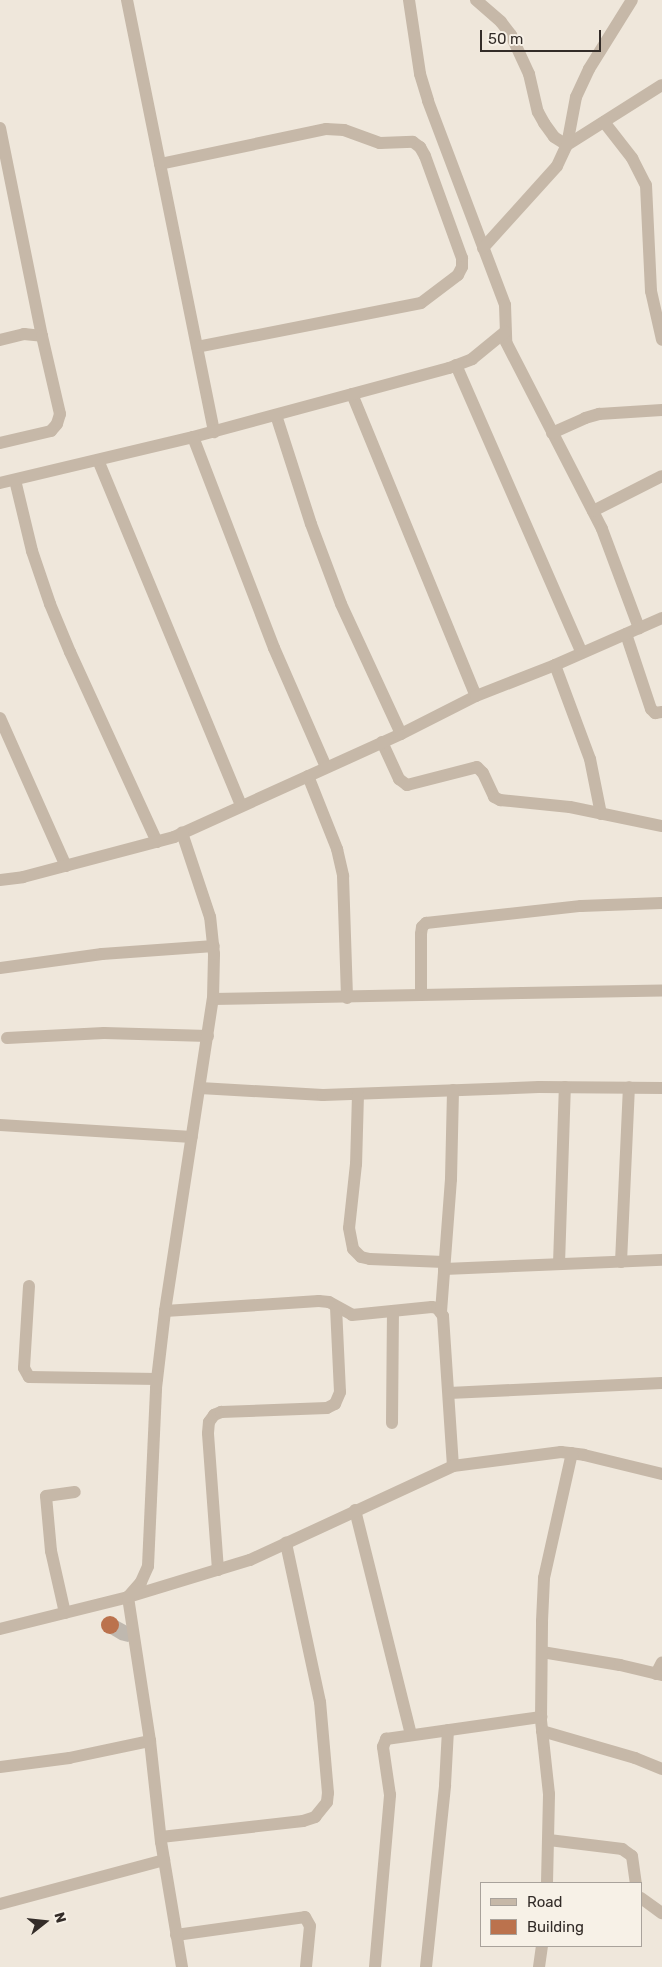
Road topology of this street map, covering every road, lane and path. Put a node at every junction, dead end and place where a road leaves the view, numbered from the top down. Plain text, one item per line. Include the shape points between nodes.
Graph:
1 (127, 0) edge
2 (409, 0) edge
3 (476, 0) edge
4 (632, 0) edge
5 (662, 85) edge
6 (604, 122) junction
7 (0, 128) edge
8 (567, 145) junction
9 (160, 164) junction
10 (483, 248) junction
11 (506, 332) junction
12 (42, 336) junction
13 (0, 340) edge
14 (662, 340) edge
15 (197, 348) junction
16 (456, 366) junction
17 (352, 394) junction
18 (662, 410) edge
19 (276, 415) junction
20 (214, 432) junction
21 (552, 433) junction
22 (193, 437) junction
23 (0, 443) edge
24 (98, 460) junction
25 (662, 476) edge
26 (15, 480) junction
27 (0, 483) edge
28 (593, 511) junction
29 (662, 618) edge
30 (639, 628) junction
31 (626, 634) junction
32 (582, 653) junction
33 (555, 665) junction
34 (476, 696) junction
35 (662, 712) edge
36 (0, 718) edge
37 (401, 734) junction
38 (382, 742) junction
39 (326, 767) junction
40 (308, 776) junction
41 (241, 806) junction
42 (601, 814) junction
43 (662, 826) edge
44 (182, 833) junction
45 (157, 842) junction
46 (66, 866) junction
47 (0, 880) edge
48 (662, 903) edge
49 (214, 946) junction
50 (0, 968) edge
51 (662, 990) edge
52 (421, 995) junction
53 (347, 998) junction
54 (213, 999) junction
55 (208, 1036) junction
56 (7, 1038) dead end
57 (566, 1087) junction
58 (629, 1087) junction
59 (200, 1088) junction
60 (662, 1088) edge
61 (454, 1090) junction
62 (358, 1094) junction
63 (0, 1125) edge
64 (192, 1137) junction
65 (662, 1260) edge
66 (621, 1262) junction
67 (559, 1264) junction
68 (444, 1266) junction
69 (29, 1286) dead end
70 (336, 1307) junction
71 (165, 1311) junction
72 (393, 1311) junction
73 (441, 1312) junction
74 (157, 1380) junction
75 (662, 1383) edge
76 (449, 1393) junction
77 (392, 1423) dead end
78 (572, 1453) junction
79 (453, 1466) junction
80 (662, 1474) edge
81 (75, 1492) dead end
82 (355, 1510) junction
83 (286, 1543) junction
84 (218, 1570) junction
85 (128, 1597) junction
86 (65, 1613) junction
87 (0, 1629) edge
88 (542, 1652) junction
89 (660, 1670) edge
90 (541, 1717) junction
91 (448, 1730) junction
92 (542, 1732) junction
93 (411, 1735) junction
94 (150, 1742) junction
95 (0, 1767) edge
96 (662, 1769) edge
97 (161, 1837) junction
98 (549, 1840) junction
99 (164, 1860) junction
100 (547, 1882) edge
101 (636, 1882) edge
102 (642, 1899) edge
103 (0, 1904) edge
104 (662, 1913) edge
105 (176, 1935) junction
106 (542, 1947) edge
107 (182, 1967) edge
108 (306, 1967) edge
109 (375, 1967) edge
110 (426, 1967) edge
111 (539, 1967) edge

1 - 9 street
2 - 10 street via 420,74 428,101
3 - 8 street via 511,35 524,61 538,112 554,137
4 - 8 street via 576,96
5 - 6 street
6 - 8 street
6 - 14 street via 641,171 646,185 651,291
7 - 12 street
8 - 10 street via 557,166
9 - 15 street
9 - 15 street via 326,130 344,130 380,143 413,142 425,156 462,258 458,274 421,303
10 - 11 street via 505,305
11 - 16 street
11 - 21 street via 509,349
12 - 13 street via 24,334
12 - 23 street via 60,414 57,424 43,434
15 - 20 street
16 - 17 street
16 - 32 street
17 - 19 street
17 - 34 street
18 - 21 street via 599,414
19 - 20 street
19 - 37 street via 341,604
20 - 22 street
21 - 28 street
22 - 24 street
22 - 39 street via 274,648
24 - 26 street
24 - 41 street
25 - 28 street
26 - 27 street
26 - 45 street via 32,551 50,604
28 - 30 street
29 - 30 street
30 - 31 street
31 - 32 street
31 - 35 street via 651,709 654,713
32 - 33 street
33 - 34 street
33 - 42 street via 590,758
34 - 37 street
36 - 46 street
37 - 38 street
38 - 39 street
38 - 42 street via 400,779 407,785 477,767 483,773 490,792 500,800 570,807
39 - 40 street
40 - 41 street
40 - 53 street via 337,849 344,876
41 - 44 street
42 - 43 street
44 - 45 street
44 - 49 street via 210,917
45 - 46 street
46 - 47 street
48 - 52 street via 581,906 426,923 421,934
49 - 50 street via 102,954
49 - 54 street
51 - 52 street
52 - 53 street
53 - 54 street
54 - 55 street
55 - 56 street via 104,1033
55 - 59 street
57 - 58 street
57 - 61 street
57 - 67 street
58 - 60 street
58 - 66 street
59 - 62 street
59 - 64 street
61 - 62 street
61 - 68 street via 452,1179
62 - 68 street via 356,1164 349,1211 353,1249 361,1257 370,1259
63 - 64 street
64 - 71 street
65 - 66 street
66 - 67 street
67 - 68 street
68 - 73 street
69 - 74 street via 24,1368 29,1377
70 - 71 street via 320,1301
70 - 72 street via 352,1314
70 - 84 street via 340,1392 335,1404 328,1408 221,1412 210,1422 208,1433
71 - 74 street
72 - 73 street via 432,1307
72 - 77 street
73 - 76 street
74 - 85 street via 148,1566 141,1582
75 - 76 street
76 - 79 street
78 - 79 street via 539,1453
78 - 80 street
78 - 88 street via 544,1578
79 - 82 street
81 - 86 street via 46,1496 51,1550
82 - 83 street
82 - 93 street
83 - 84 street via 250,1560
83 - 97 street via 320,1702 327,1802 315,1817 303,1821
84 - 85 street
85 - 86 street
85 - 94 street
86 - 87 street
88 - 89 street
88 - 90 street
90 - 91 street
90 - 92 street
91 - 93 street
91 - 110 street
92 - 96 street via 635,1758
92 - 98 street via 549,1794
93 - 109 street via 390,1738 384,1743 390,1795
94 - 95 street
94 - 97 street
97 - 99 street
98 - 100 street
98 - 101 street via 622,1849 632,1856
99 - 103 street
99 - 105 street
102 - 104 street
105 - 107 street
105 - 108 street via 305,1917 310,1926
106 - 111 street

